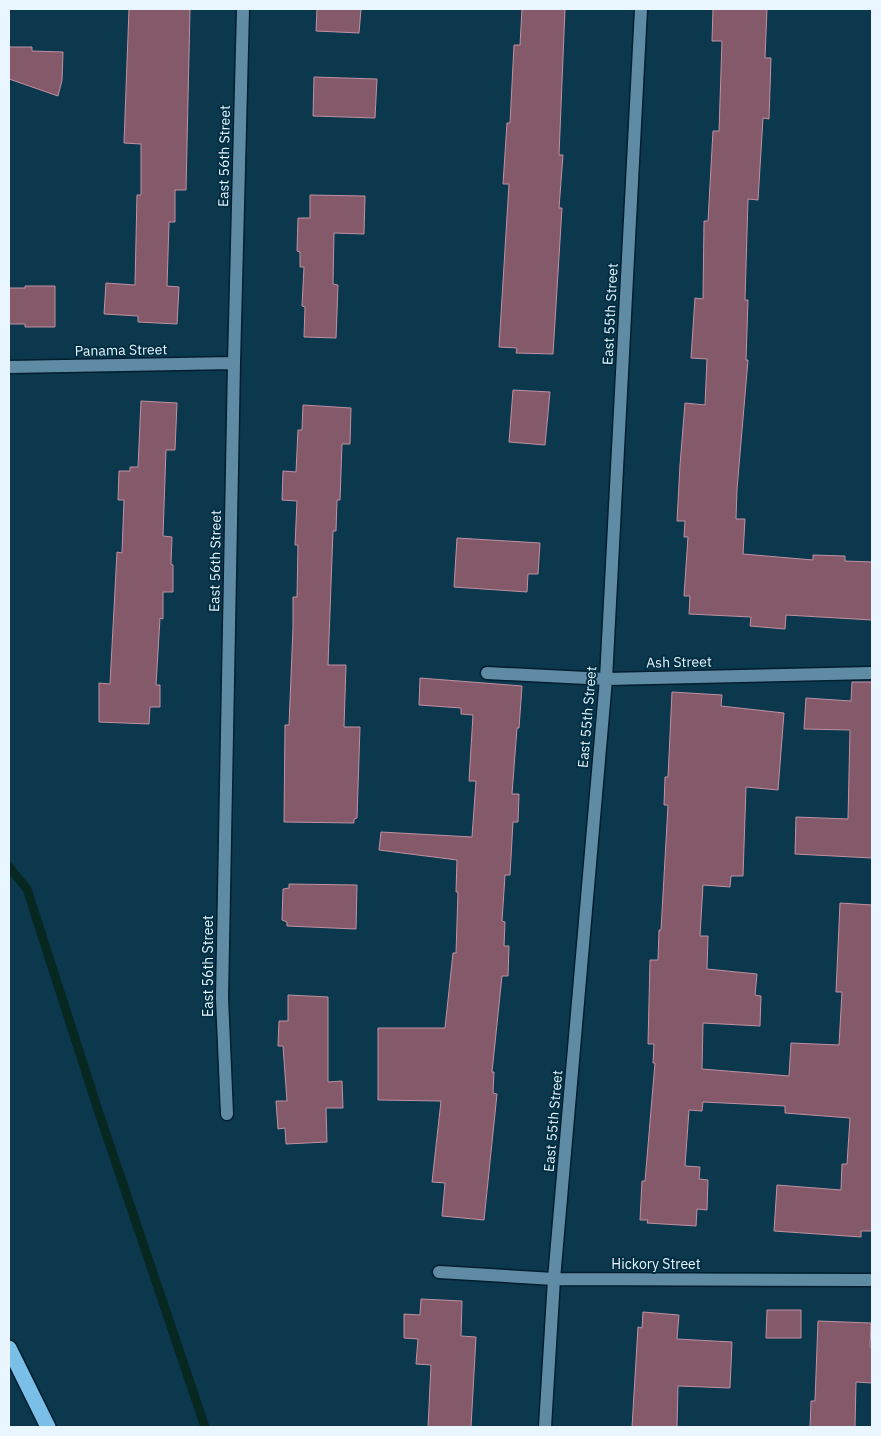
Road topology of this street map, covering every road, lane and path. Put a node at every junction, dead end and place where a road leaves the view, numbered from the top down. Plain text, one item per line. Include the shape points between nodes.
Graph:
1 (243, 9) edge
2 (641, 9) edge
3 (234, 363) junction
4 (9, 367) edge
5 (872, 672) edge
6 (487, 673) dead end
7 (606, 679) junction
8 (227, 1114) dead end
9 (439, 1272) dead end
10 (554, 1279) junction
11 (872, 1280) edge
12 (9, 1348) edge
13 (48, 1427) edge
14 (545, 1427) edge

1 - 3 street, East 56th Street
2 - 7 street, East 55th Street
3 - 4 street, Panama Street
3 - 8 street, East 56th Street via 222,998
5 - 7 street, Ash Street
6 - 7 street, Ash Street
7 - 10 street, East 55th Street
9 - 10 street, Hickory Street
10 - 11 street, Hickory Street
10 - 14 street, East 55th Street
12 - 13 highway

